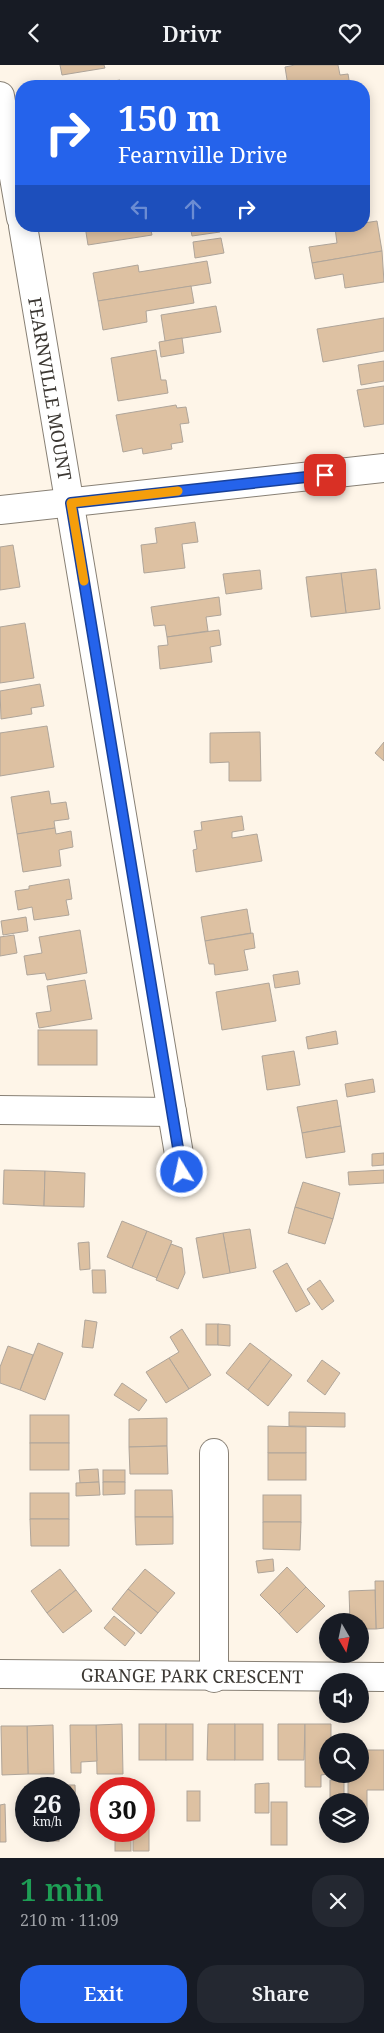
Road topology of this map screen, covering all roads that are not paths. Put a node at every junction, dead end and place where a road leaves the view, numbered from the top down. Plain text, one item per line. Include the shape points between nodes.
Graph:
1 (0, 96) edge
2 (15, 183) edge
3 (24, 232) edge
4 (384, 468) edge
5 (71, 503) junction
6 (0, 511) edge
7 (0, 1110) edge
8 (172, 1113) junction
9 (182, 1172) dead end
10 (214, 1453) dead end
11 (0, 1674) edge
12 (214, 1677) junction
13 (384, 1677) edge

1 - 2 street
3 - 5 street, FEARNVILLE MOUNT
4 - 5 street
5 - 6 street
5 - 8 street, FEARNVILLE MOUNT
7 - 8 street
8 - 9 street, FEARNVILLE MOUNT
10 - 12 street
11 - 12 street, GRANGE PARK CRESCENT
12 - 13 street, GRANGE PARK CRESCENT

